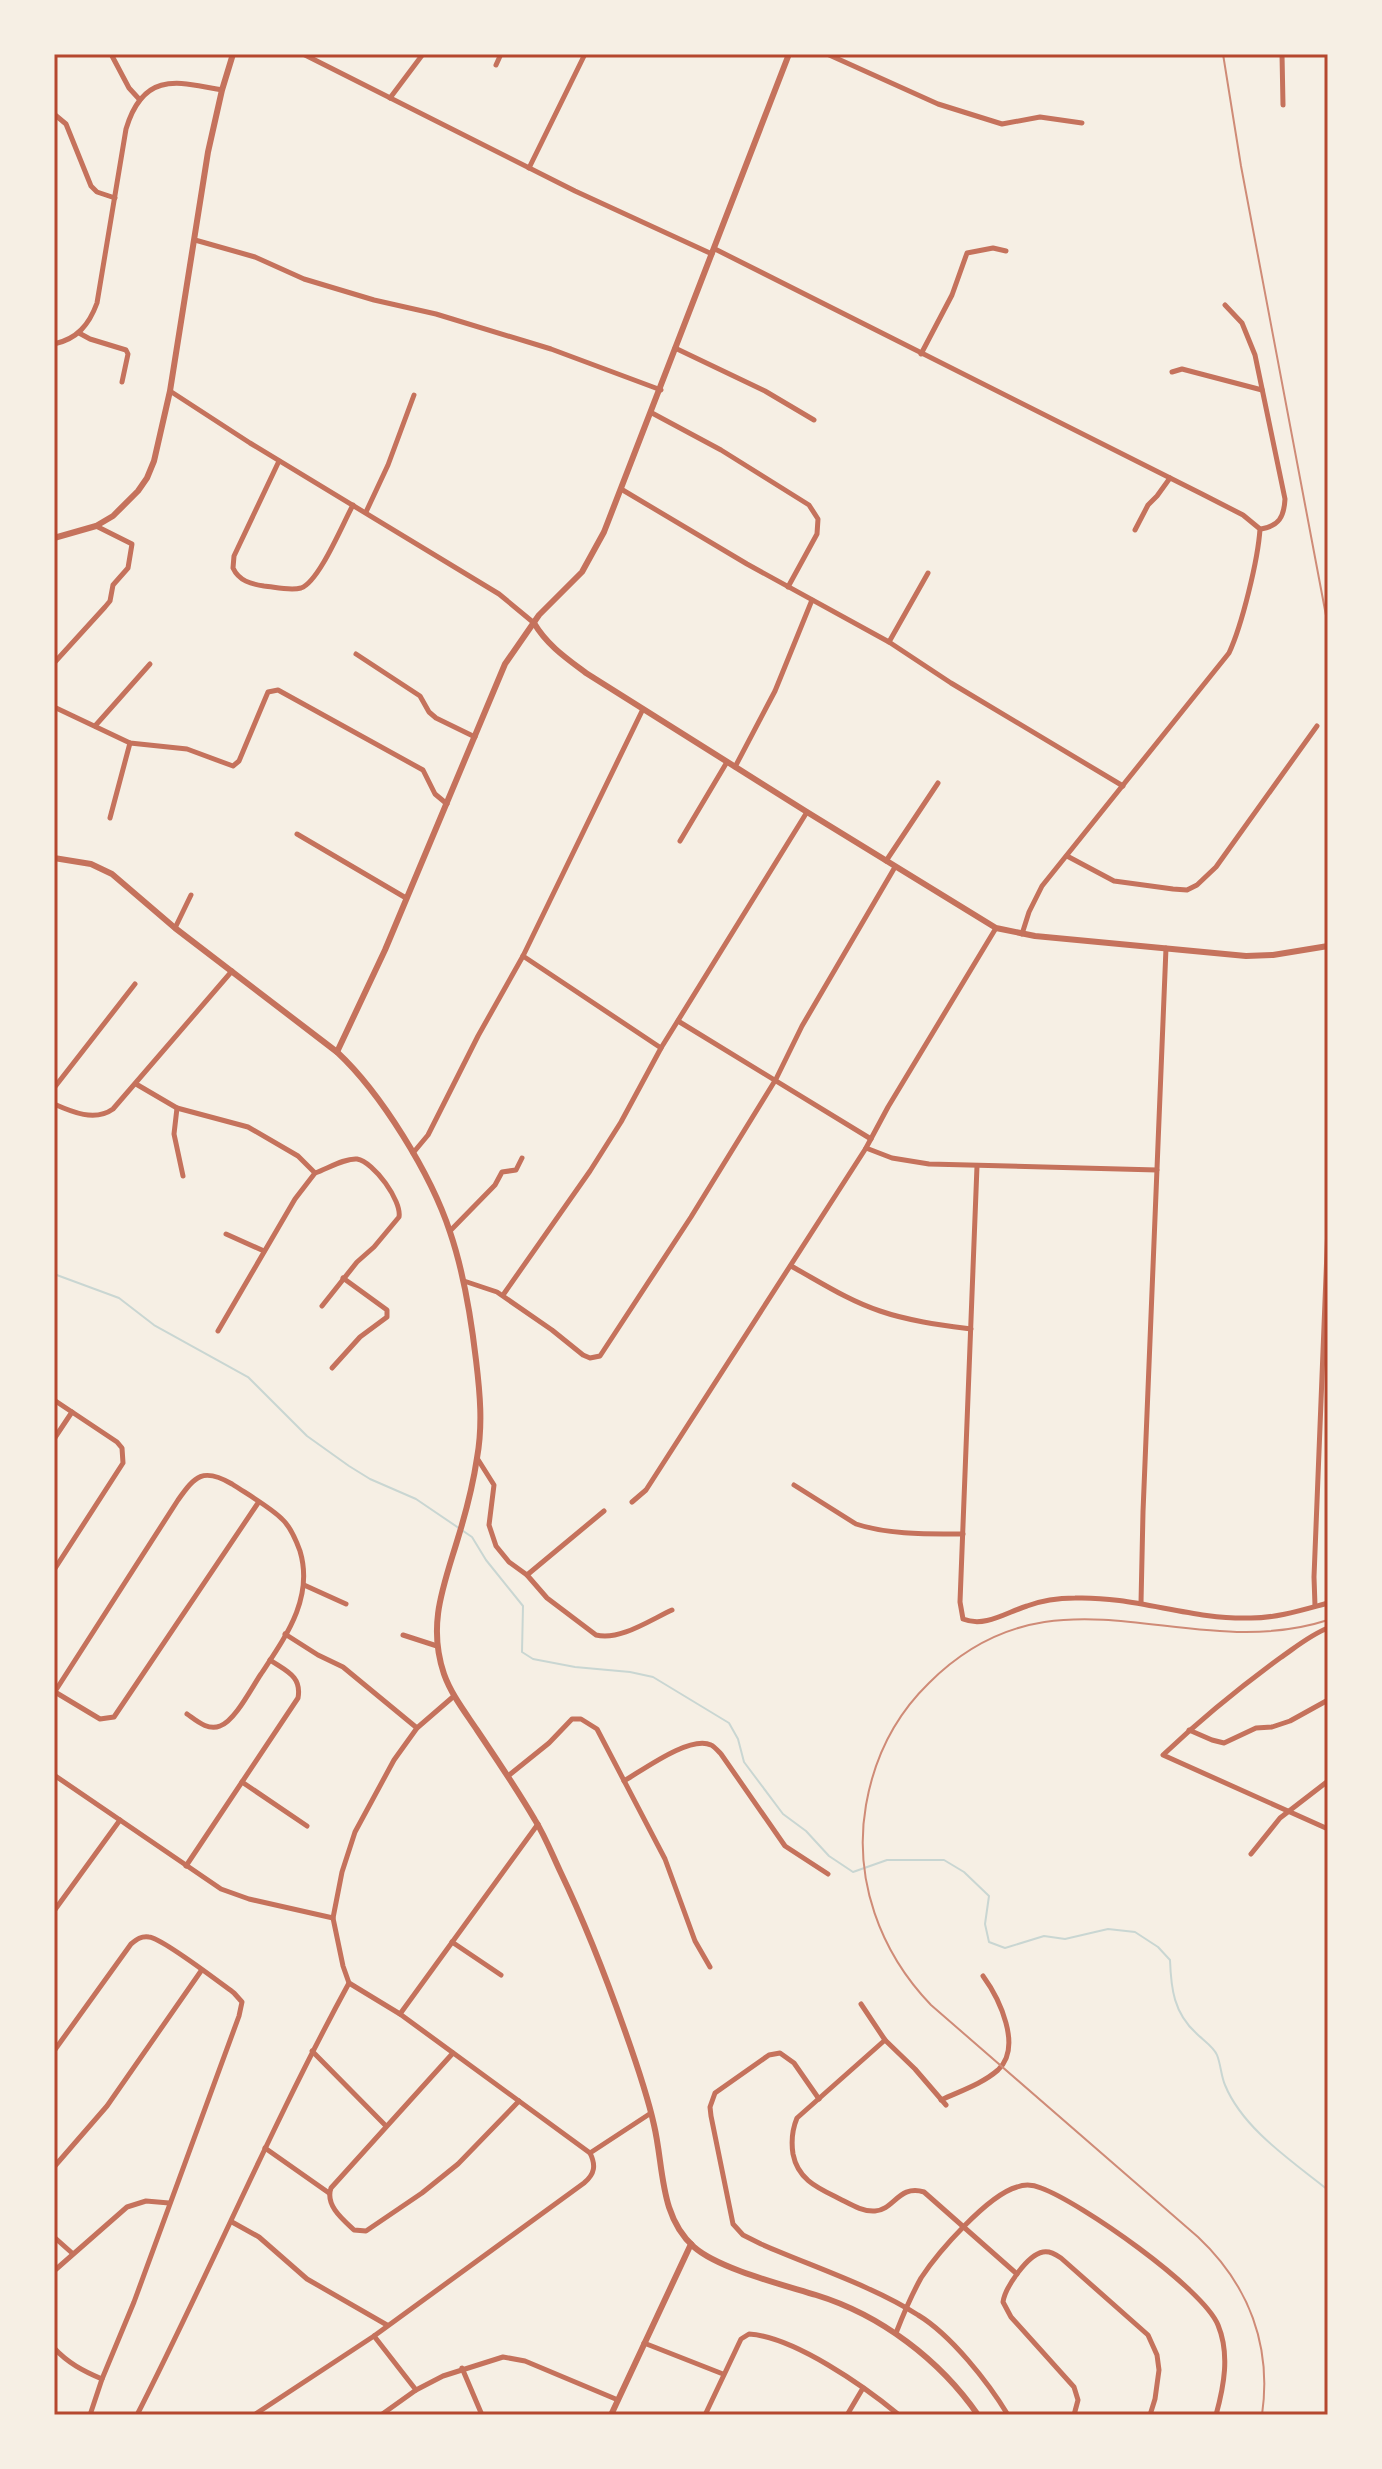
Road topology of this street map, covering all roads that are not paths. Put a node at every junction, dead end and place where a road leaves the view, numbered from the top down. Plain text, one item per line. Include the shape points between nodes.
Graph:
1 (111, 54) edge
2 (233, 54) edge
3 (303, 54) edge
4 (423, 54) edge
5 (501, 54) edge
6 (585, 54) edge
7 (789, 54) edge
8 (827, 54) edge
9 (1282, 54) edge
10 (496, 65) dead end
11 (222, 90) junction
12 (390, 99) junction
13 (140, 100) junction
14 (1283, 105) dead end
15 (54, 114) edge
16 (1082, 123) dead end
17 (529, 168) junction
18 (115, 198) junction
19 (195, 240) junction
20 (1006, 251) dead end
21 (714, 252) junction
22 (1225, 305) dead end
23 (79, 333) junction
24 (54, 344) edge
25 (675, 348) junction
26 (921, 354) junction
27 (1172, 372) dead end
28 (122, 382) dead end
29 (661, 390) junction
30 (1262, 390) junction
31 (170, 391) junction
32 (414, 395) dead end
33 (652, 413) junction
34 (814, 420) dead end
35 (279, 461) junction
36 (1170, 478) junction
37 (621, 489) junction
38 (353, 505) junction
39 (366, 512) junction
40 (96, 526) junction
41 (1260, 529) junction
42 (1135, 530) dead end
43 (54, 538) edge
44 (928, 573) dead end
45 (788, 587) junction
46 (812, 600) junction
47 (534, 623) junction
48 (889, 642) junction
49 (356, 654) dead end
50 (54, 663) edge
51 (150, 664) dead end
52 (54, 707) edge
53 (643, 709) junction
54 (94, 726) junction
55 (1317, 726) dead end
56 (475, 737) junction
57 (130, 743) junction
58 (727, 762) junction
59 (735, 767) junction
60 (938, 783) dead end
61 (1123, 786) junction
62 (447, 804) junction
63 (807, 812) junction
64 (110, 818) dead end
65 (297, 834) dead end
66 (680, 841) dead end
67 (1067, 856) junction
68 (54, 858) edge
69 (886, 861) junction
70 (895, 867) junction
71 (191, 895) dead end
72 (406, 898) junction
73 (175, 928) junction
74 (996, 928) junction
75 (1022, 934) junction
76 (1328, 946) edge
77 (1166, 948) junction
78 (523, 956) junction
79 (232, 971) junction
80 (135, 984) dead end
81 (678, 1021) junction
82 (661, 1048) junction
83 (337, 1052) junction
84 (776, 1079) junction
85 (136, 1084) junction
86 (54, 1088) edge
87 (54, 1104) edge
88 (177, 1108) junction
89 (871, 1139) junction
90 (866, 1148) junction
91 (412, 1154) junction
92 (522, 1158) dead end
93 (977, 1166) junction
94 (1157, 1170) junction
95 (315, 1173) junction
96 (183, 1176) dead end
97 (1328, 1226) edge
98 (450, 1231) junction
99 (226, 1234) dead end
100 (264, 1251) junction
101 (791, 1266) junction
102 (343, 1278) junction
103 (464, 1281) junction
104 (503, 1296) junction
105 (322, 1306) dead end
106 (971, 1329) junction
107 (218, 1331) dead end
108 (332, 1368) dead end
109 (54, 1400) edge
110 (72, 1412) junction
111 (54, 1439) edge
112 (477, 1458) junction
113 (794, 1485) dead end
114 (632, 1502) dead end
115 (258, 1503) junction
116 (604, 1511) dead end
117 (963, 1534) junction
118 (54, 1570) edge
119 (527, 1575) junction
120 (304, 1585) junction
121 (1141, 1603) junction
122 (1328, 1603) edge
123 (346, 1604) dead end
124 (1315, 1606) junction
125 (672, 1610) dead end
126 (1328, 1628) edge
127 (285, 1634) junction
128 (403, 1635) dead end
129 (437, 1646) junction
130 (270, 1660) junction
131 (54, 1693) edge
132 (454, 1696) junction
133 (1328, 1700) edge
134 (187, 1714) dead end
135 (417, 1728) junction
136 (1189, 1730) junction
137 (54, 1775) edge
138 (508, 1776) junction
139 (624, 1781) junction
140 (1328, 1781) edge
141 (242, 1782) junction
142 (1288, 1810) junction
143 (120, 1820) junction
144 (538, 1824) junction
145 (307, 1826) dead end
146 (1328, 1829) edge
147 (1251, 1854) dead end
148 (186, 1866) junction
149 (828, 1874) dead end
150 (54, 1911) edge
151 (333, 1918) junction
152 (452, 1942) junction
153 (710, 1967) dead end
154 (201, 1971) junction
155 (501, 1975) dead end
156 (983, 1976) dead end
157 (349, 1983) junction
158 (861, 2004) dead end
159 (400, 2014) junction
160 (885, 2040) junction
161 (54, 2051) edge
162 (312, 2051) junction
163 (453, 2053) junction
164 (819, 2099) junction
165 (519, 2101) junction
166 (651, 2113) junction
167 (386, 2126) junction
168 (264, 2148) junction
169 (590, 2153) junction
170 (54, 2167) edge
171 (329, 2193) junction
172 (169, 2203) junction
173 (232, 2222) junction
174 (964, 2227) junction
175 (54, 2237) edge
176 (691, 2244) junction
177 (72, 2253) junction
178 (54, 2271) edge
179 (1017, 2274) junction
180 (906, 2308) junction
181 (387, 2325) junction
182 (896, 2333) junction
183 (374, 2336) junction
184 (644, 2343) junction
185 (54, 2348) edge
186 (462, 2368) junction
187 (723, 2374) junction
188 (102, 2379) junction
189 (863, 2388) junction
190 (416, 2390) junction
191 (618, 2400) junction
192 (90, 2415) edge
193 (137, 2415) edge
194 (254, 2415) edge
195 (381, 2415) edge
196 (482, 2415) edge
197 (611, 2415) edge
198 (705, 2415) edge
199 (847, 2415) edge
200 (899, 2415) edge
201 (978, 2415) edge
202 (1008, 2415) edge
203 (1074, 2415) edge
204 (1150, 2415) edge
205 (1216, 2415) edge

1 - 13 street
2 - 11 street
3 - 12 street
4 - 12 street
5 - 10 street
6 - 17 street
7 - 21 street
8 - 16 street via 938,104 1002,124 1040,117
9 - 14 street
11 - 13 street via 165,83
11 - 19 street
12 - 17 street
13 - 18 street via 126,129
15 - 18 street via 66,124 91,186
17 - 21 street
18 - 23 street via 97,303
19 - 29 street via 304,279 551,349
19 - 31 street
20 - 26 street via 967,253
21 - 25 street
21 - 26 street
22 - 30 street via 1249,336
23 - 24 street
23 - 28 street via 126,350
25 - 29 street
25 - 34 street
26 - 36 street
27 - 30 street via 1182,369
29 - 33 street
30 - 41 street via 1285,508 1275,526
31 - 35 street
31 - 40 street via 147,478 125,506
32 - 39 street
33 - 37 street
33 - 45 street via 809,505 818,519 817,534
35 - 38 street
35 - 38 street via 234,556 233,568 240,578 274,587 306,585 322,567
36 - 41 street
36 - 42 street
37 - 45 street
37 - 47 street via 587,565
38 - 39 street
39 - 47 street via 499,594
40 - 43 street
40 - 50 street via 132,544 128,568 113,585 110,601
41 - 61 street via 1229,653
44 - 48 street
45 - 46 street
46 - 48 street
46 - 59 street via 775,691
47 - 53 street via 558,652
47 - 56 street via 505,664
48 - 61 street
49 - 56 street via 420,696 436,718
51 - 54 street
52 - 54 street
53 - 58 street
53 - 78 street
54 - 57 street
55 - 67 street via 1216,867 1197,885 1187,890 1125,884
56 - 62 street
57 - 62 street via 187,749 235,766 268,692 278,690 423,770 435,794
57 - 64 street
58 - 59 street
58 - 66 street
59 - 63 street
60 - 69 street
61 - 67 street
62 - 72 street
63 - 69 street
63 - 81 street
65 - 72 street
67 - 75 street via 1042,886
68 - 73 street via 102,868
69 - 70 street
70 - 74 street
70 - 84 street
71 - 73 street
72 - 83 street
73 - 79 street
74 - 75 street
74 - 89 street
75 - 77 street
76 - 77 street via 1246,956
77 - 94 street
78 - 82 street
78 - 91 street via 428,1135
79 - 83 street
79 - 85 street
80 - 86 street
81 - 82 street
81 - 84 street
82 - 104 street via 598,1159
83 - 91 street
84 - 89 street
84 - 104 street via 600,1356 583,1355
85 - 87 street via 105,1115 83,1115
85 - 88 street
88 - 95 street via 248,1127 298,1156
88 - 96 street via 174,1134
89 - 90 street
90 - 93 street via 907,1161
90 - 101 street
91 - 98 street
92 - 98 street via 516,1170 502,1172
93 - 94 street
93 - 106 street
94 - 121 street
95 - 100 street
95 - 102 street via 349,1160 364,1161 399,1206 399,1217
97 - 124 street
98 - 103 street
99 - 100 street
100 - 107 street
101 - 106 street via 878,1310
101 - 114 street via 646,1490
102 - 105 street
102 - 108 street via 388,1313
103 - 104 street
103 - 112 street via 480,1393
106 - 117 street
109 - 110 street
110 - 111 street
110 - 118 street via 117,1442 123,1463
112 - 119 street via 494,1485 489,1525 496,1546
112 - 129 street via 439,1601
113 - 117 street via 865,1527
115 - 120 street via 290,1529 303,1562
115 - 131 street via 114,1717 100,1719
115 - 131 street via 217,1477 207,1474 191,1482
116 - 119 street
117 - 121 street via 960,1611 968,1621 1063,1598
119 - 125 street via 547,1598 602,1637
120 - 123 street
120 - 127 street
121 - 124 street via 1249,1619
122 - 124 street
126 - 136 street via 1259,1673
127 - 130 street
127 - 135 street via 343,1667
128 - 129 street
129 - 132 street
130 - 134 street via 235,1713 220,1726 203,1725
130 - 141 street via 295,1678 298,1698
132 - 135 street
132 - 138 street
133 - 136 street via 1290,1721 1256,1728 1224,1743
135 - 151 street via 355,1832
136 - 142 street via 1163,1755
137 - 143 street
138 - 139 street via 572,1719 581,1719 597,1729
138 - 144 street
139 - 149 street via 681,1749 712,1746 785,1846
139 - 153 street via 665,1859
140 - 142 street
141 - 145 street
141 - 148 street
142 - 146 street
142 - 147 street
143 - 148 street
143 - 150 street
144 - 152 street
144 - 166 street via 580,1914
148 - 151 street via 221,1889 249,1899
151 - 157 street
152 - 155 street
152 - 159 street
154 - 161 street via 161,1941 139,1938
154 - 170 street via 107,2106
154 - 172 street via 240,1998 242,2007
156 - 160 street via 1008,2036 1007,2057 996,2071 944,2102
157 - 159 street
157 - 162 street
158 - 160 street
159 - 163 street
160 - 164 street
162 - 167 street
162 - 168 street
163 - 165 street
163 - 167 street
164 - 174 street via 797,2118 792,2135 797,2170 808,2182 873,2211 920,2190
164 - 180 street via 794,2063 780,2053 769,2055 715,2093 711,2116 733,2224 761,2244
165 - 169 street
165 - 171 street via 458,2164 366,2231 348,2224 331,2204
166 - 169 street
166 - 176 street via 667,2204
167 - 171 street
168 - 171 street
168 - 173 street
169 - 181 street via 595,2167 590,2178
172 - 177 street via 146,2201 127,2207
172 - 188 street
173 - 181 street via 259,2237 307,2279
173 - 193 street
174 - 179 street
174 - 180 street via 927,2270
174 - 205 street via 996,2197 1029,2185 1055,2194 1114,2231 1193,2293 1217,2322 1225,2359
175 - 177 street
176 - 182 street via 703,2254 823,2297
176 - 184 street
177 - 178 street
179 - 203 street via 1004,2297 1005,2307 1074,2387
179 - 204 street via 1037,2255 1054,2253 1143,2328 1159,2370
180 - 182 street
180 - 202 street via 964,2355
181 - 183 street
182 - 201 street via 938,2367
183 - 190 street
183 - 194 street
184 - 187 street
184 - 191 street
185 - 188 street via 80,2370
186 - 190 street
186 - 191 street via 513,2357
186 - 196 street
187 - 189 street via 749,2334 770,2337
187 - 198 street
188 - 192 street
189 - 199 street
189 - 200 street
190 - 195 street
191 - 197 street

